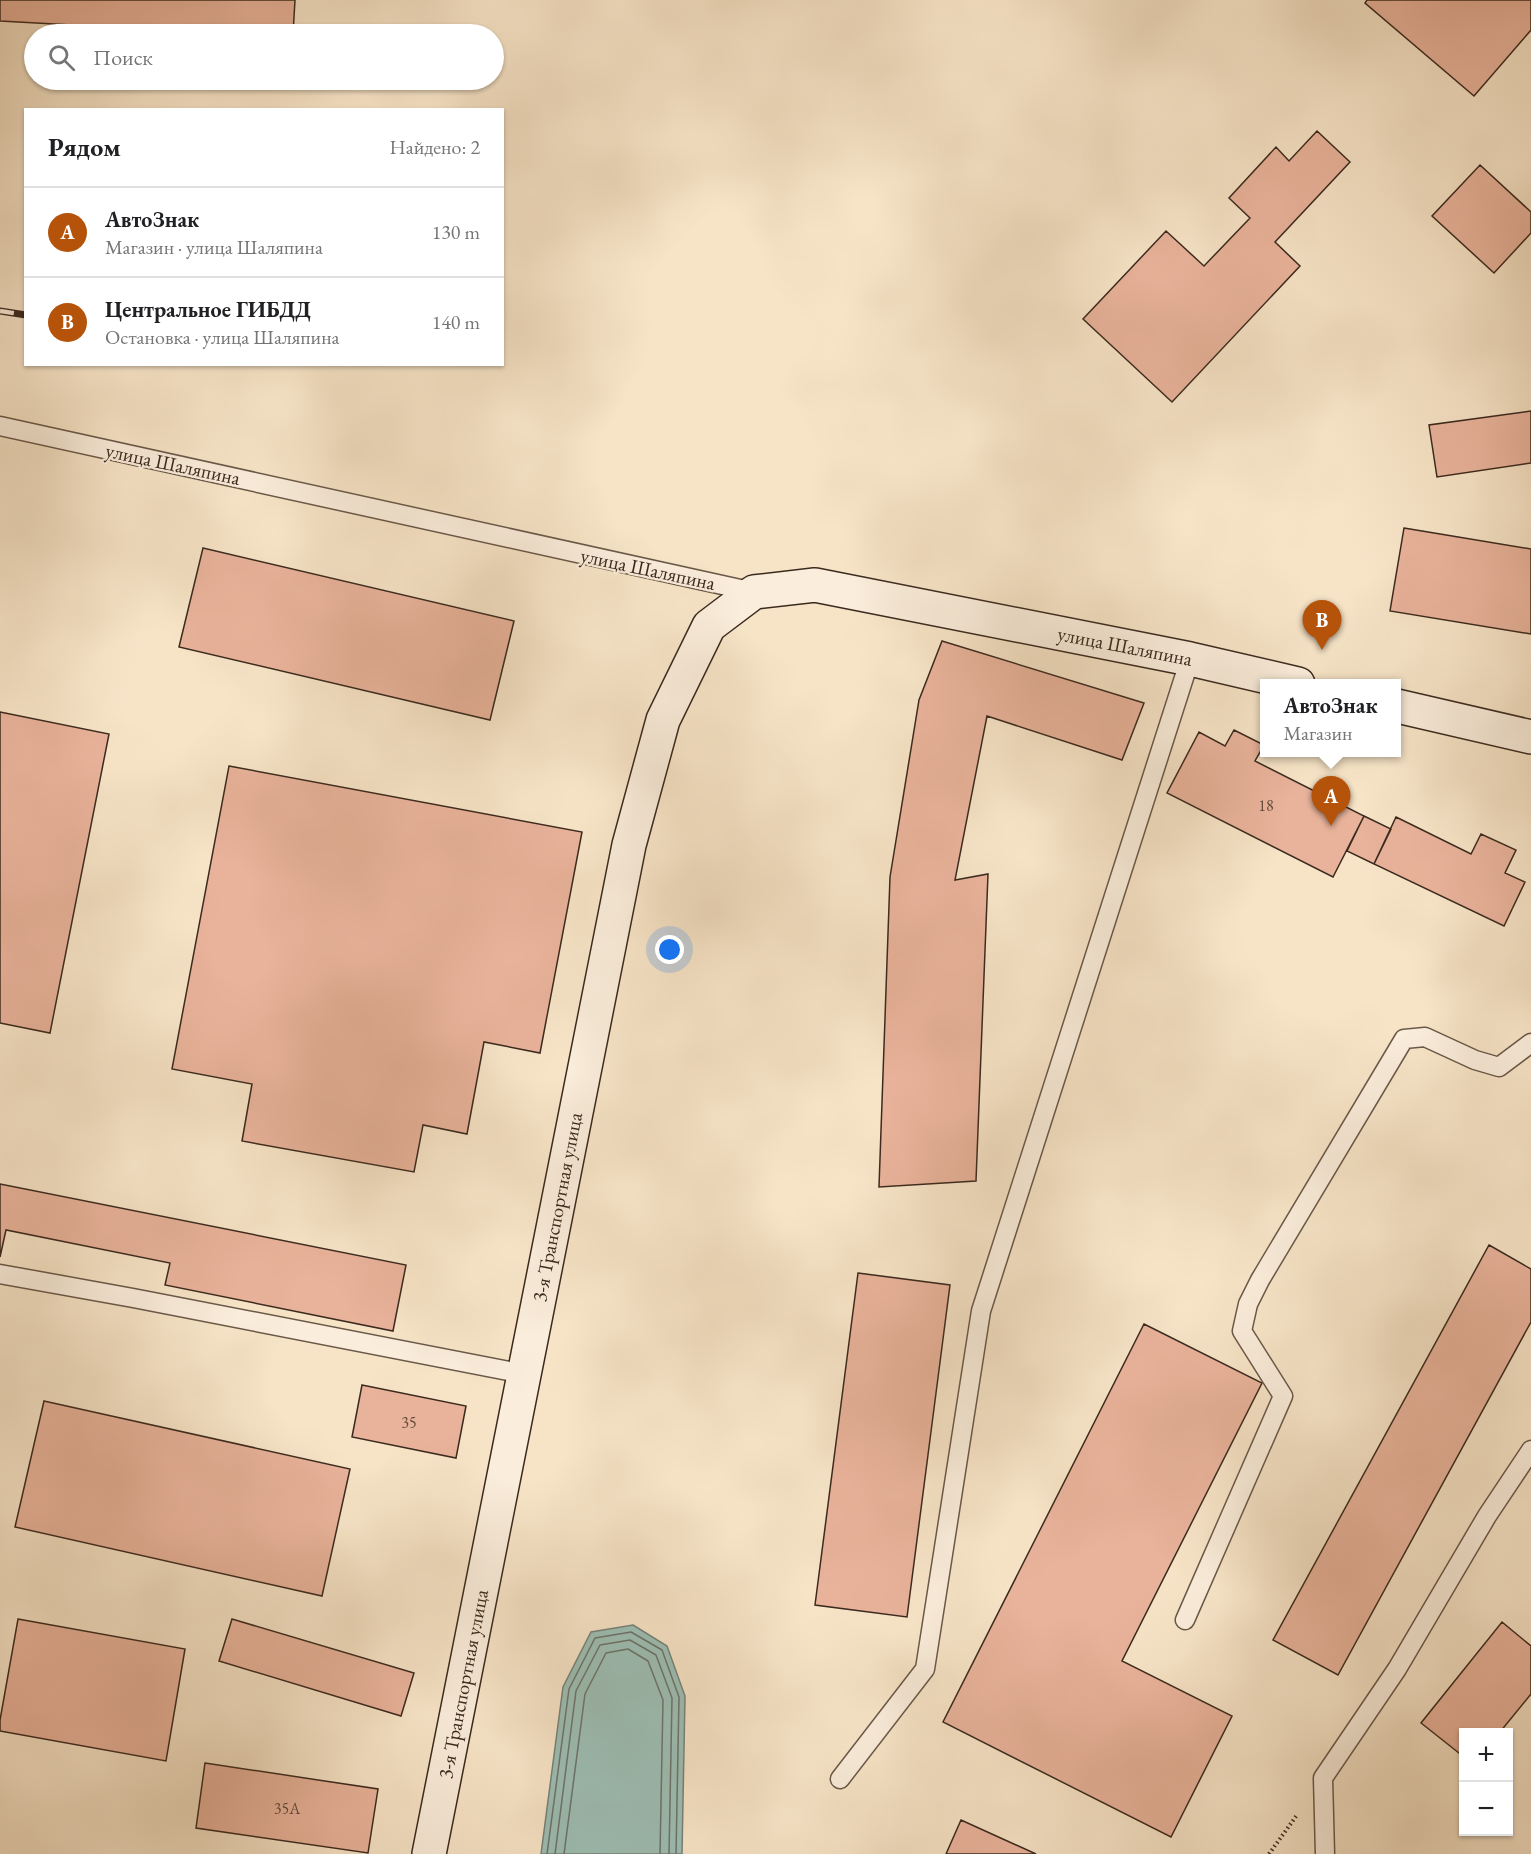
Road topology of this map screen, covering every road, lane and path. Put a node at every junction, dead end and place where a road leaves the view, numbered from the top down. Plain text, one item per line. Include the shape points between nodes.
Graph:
1 (0, 426) edge
2 (754, 592) junction
3 (1190, 659) junction
4 (1276, 679) edge
5 (1401, 707) edge
6 (1531, 737) edge
7 (1531, 1043) edge
8 (0, 1274) edge
9 (524, 1374) junction
10 (1531, 1450) edge
11 (1185, 1620) dead end
12 (840, 1779) dead end
13 (429, 1854) edge
14 (1325, 1854) edge

1 - 2 lane, улица Шаляпина
2 - 3 street, улица Шаляпина via 815,585
2 - 9 street, 3-я Транспортная улица via 709,627 663,720 629,845
3 - 4 street, улица Шаляпина
3 - 12 lane via 981,1311 925,1669
5 - 6 street
7 - 11 lane via 1499,1067 1425,1037 1404,1039 1398,1049 1248,1304 1242,1331 1283,1396
8 - 9 lane
9 - 13 street, 3-я Транспортная улица
10 - 14 lane via 1487,1515 1396,1669 1323,1778

